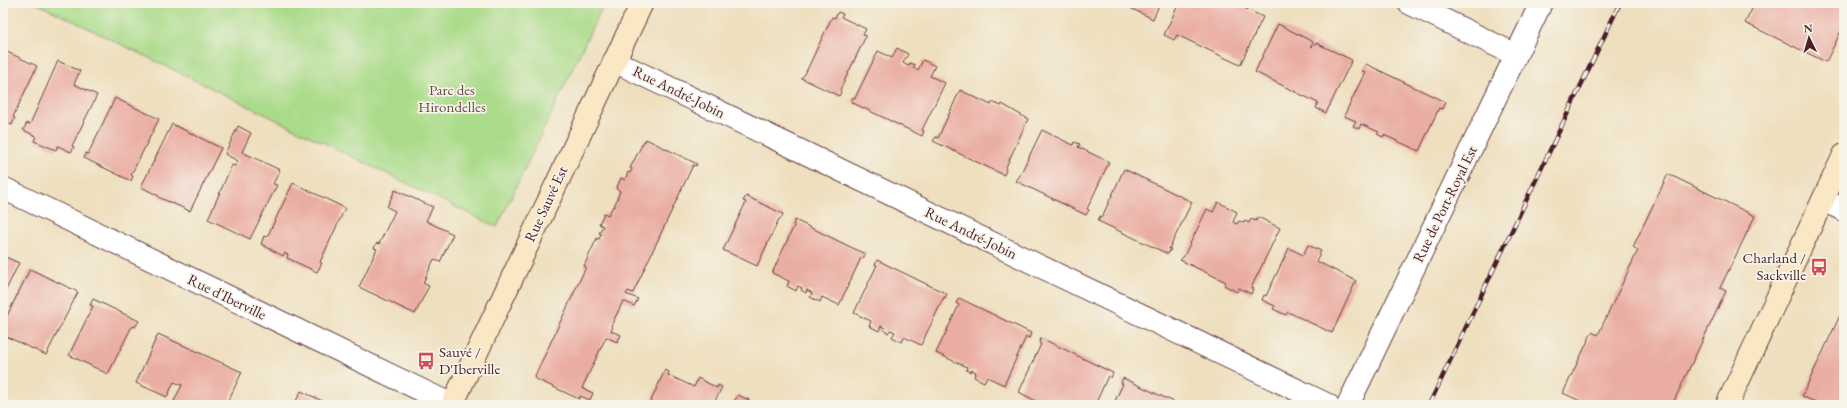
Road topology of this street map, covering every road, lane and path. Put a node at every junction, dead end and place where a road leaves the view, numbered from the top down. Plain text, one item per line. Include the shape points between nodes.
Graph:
1 (642, 3) edge
2 (1409, 3) edge
3 (1541, 3) edge
4 (1516, 54) junction
5 (614, 61) junction
6 (1844, 155) edge
7 (3, 188) edge
8 (1823, 200) junction
9 (1844, 210) edge
10 (452, 405) edge
11 (1328, 405) edge
12 (1348, 405) edge
13 (1727, 405) edge

1 - 5 main road, Rue Sauvé Est
2 - 4 street
3 - 4 street, Rue de Port-Royal Est
4 - 12 street, Rue de Port-Royal Est
5 - 10 main road, Rue Sauvé Est
5 - 11 street, Rue André-Jobin
6 - 8 main road
7 - 10 street, Rue d'Iberville
8 - 9 street
8 - 13 main road

